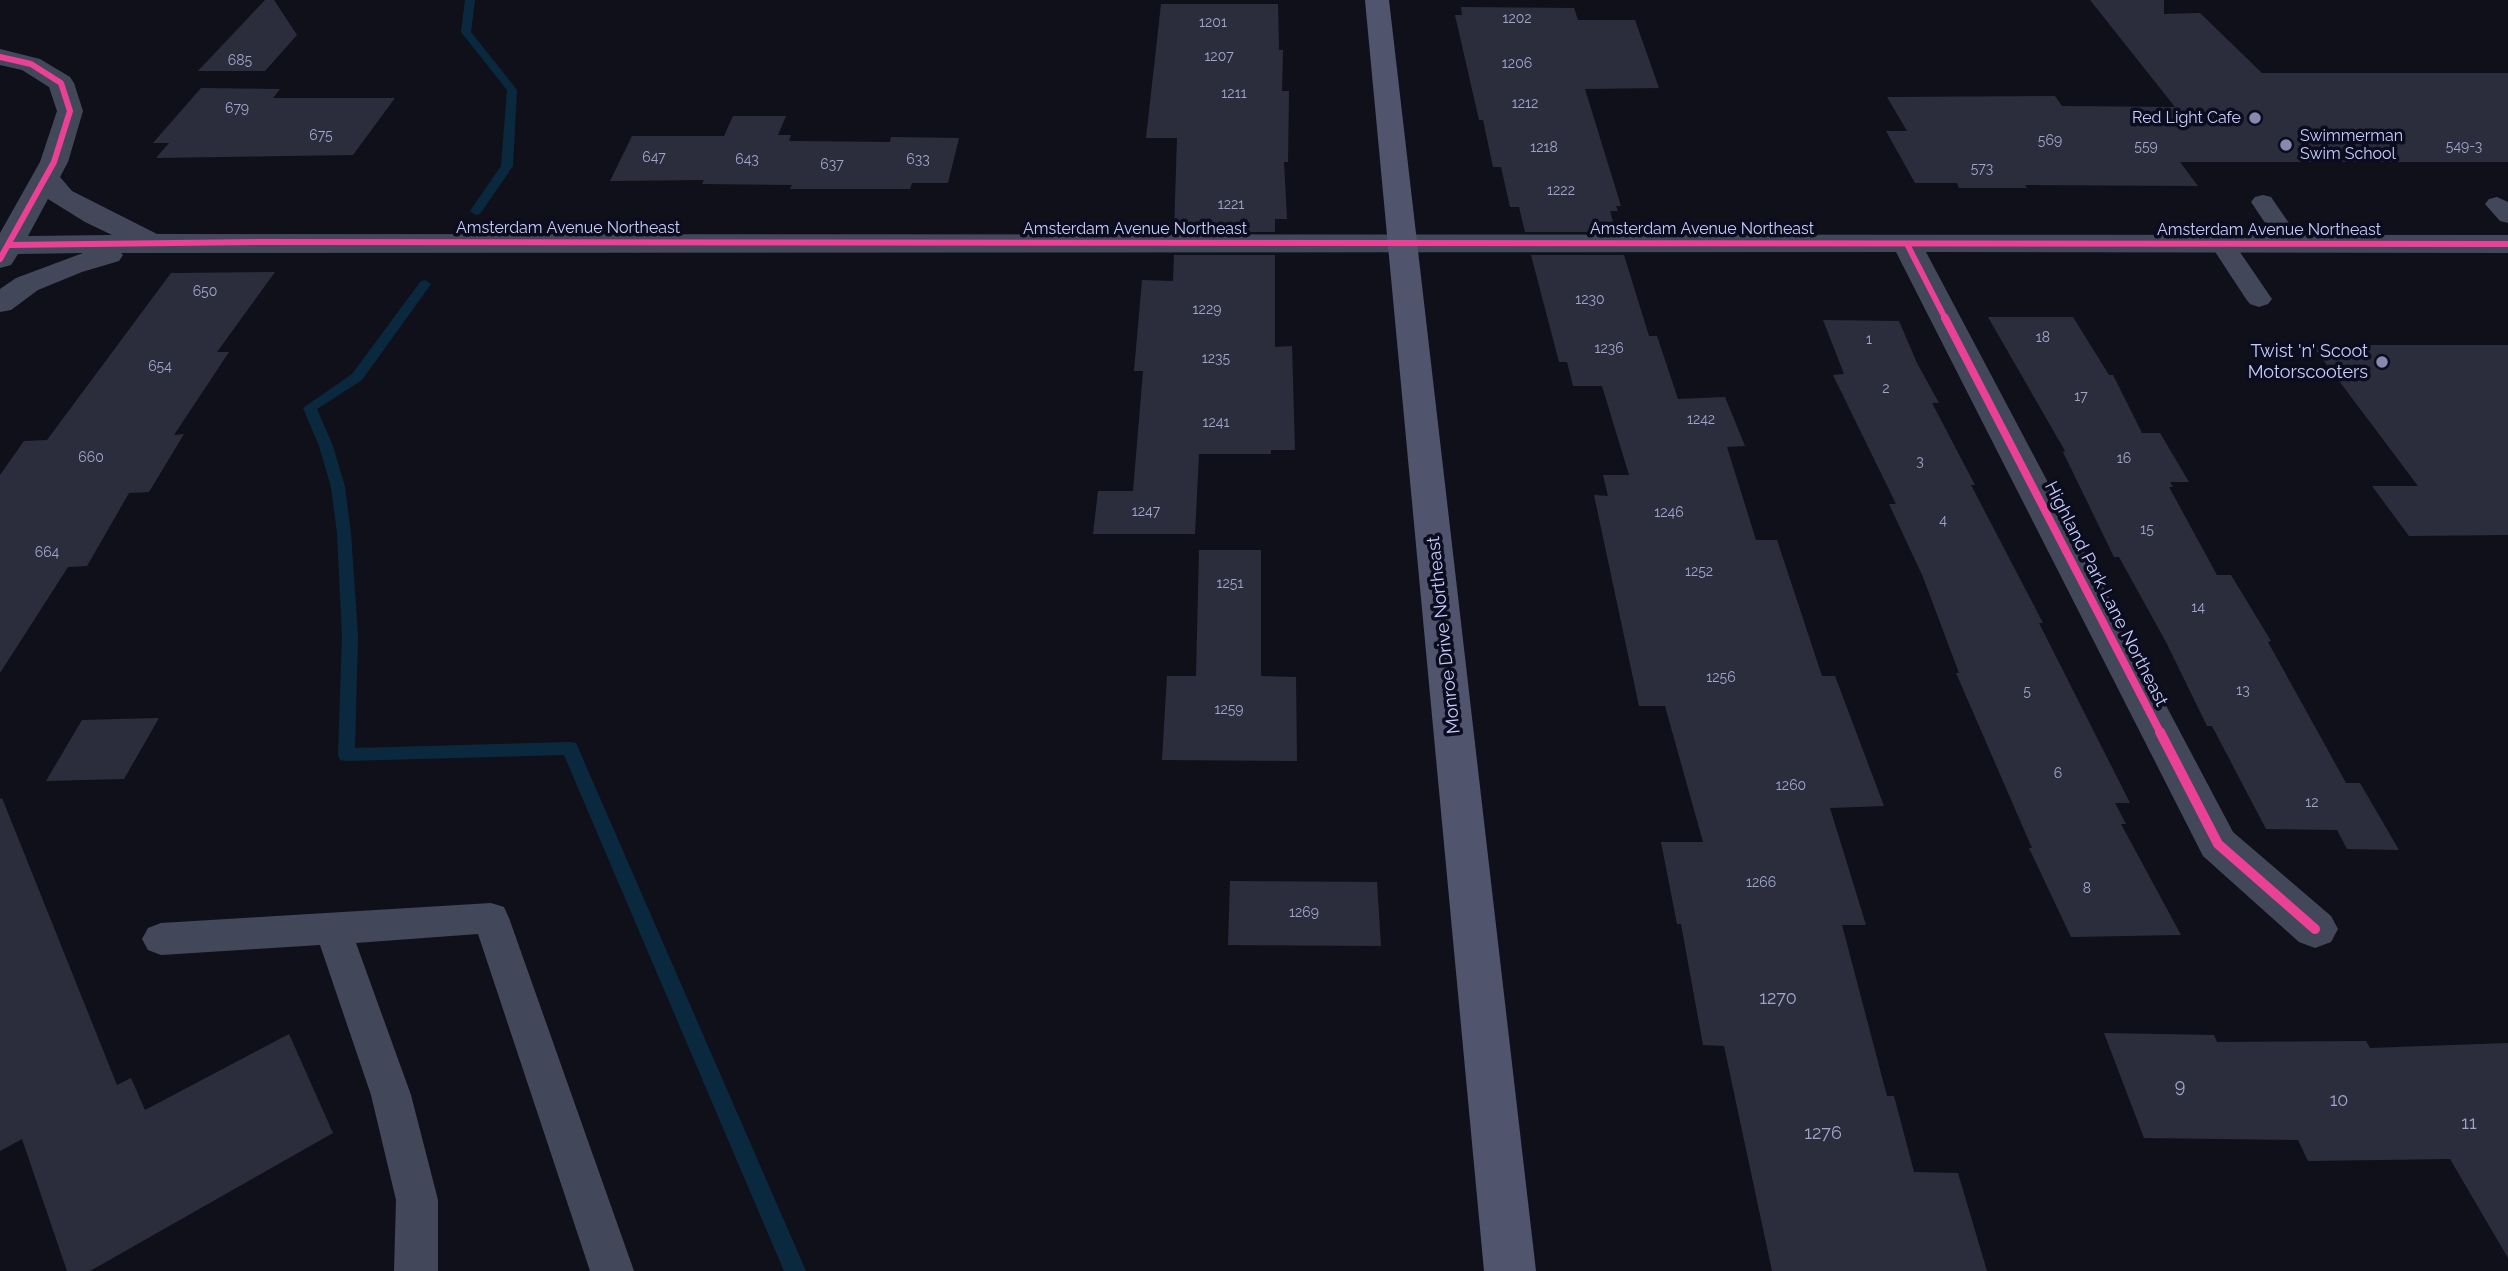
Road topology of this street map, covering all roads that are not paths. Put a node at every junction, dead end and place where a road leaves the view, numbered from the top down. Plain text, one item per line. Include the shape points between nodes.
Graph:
1 (1377, 0) edge
2 (0, 57) edge
3 (45, 178) junction
4 (2263, 202) dead end
5 (1404, 243) junction
6 (154, 244) junction
7 (1907, 244) junction
8 (2222, 244) junction
9 (2508, 244) edge
10 (2292, 245) junction
11 (4, 252) edge
12 (2259, 299) dead end
13 (0, 303) edge
14 (333, 929) junction
15 (2315, 929) dead end
16 (161, 939) dead end
17 (416, 1271) edge
18 (612, 1271) edge
19 (1510, 1271) edge

1 - 5 main road, Monroe Drive Northeast
2 - 3 street, Amsterdam Avenue Northeast via 31,64 61,83 70,111
3 - 6 street via 62,197
3 - 11 street, Amsterdam Avenue Northeast
4 - 10 lane
5 - 6 street, Amsterdam Avenue Northeast
5 - 7 street, Amsterdam Avenue Northeast
5 - 19 main road, Monroe Drive Northeast
6 - 11 street, Amsterdam Avenue Northeast
6 - 13 street via 71,266 27,284
7 - 8 street, Amsterdam Avenue Northeast
7 - 15 street, Highland Park Lane Northeast via 2218,844
8 - 10 street, Amsterdam Avenue Northeast
8 - 12 lane
9 - 10 street, Amsterdam Avenue Northeast
14 - 16 lane
14 - 17 lane via 391,1095 416,1200
14 - 18 lane via 491,918

